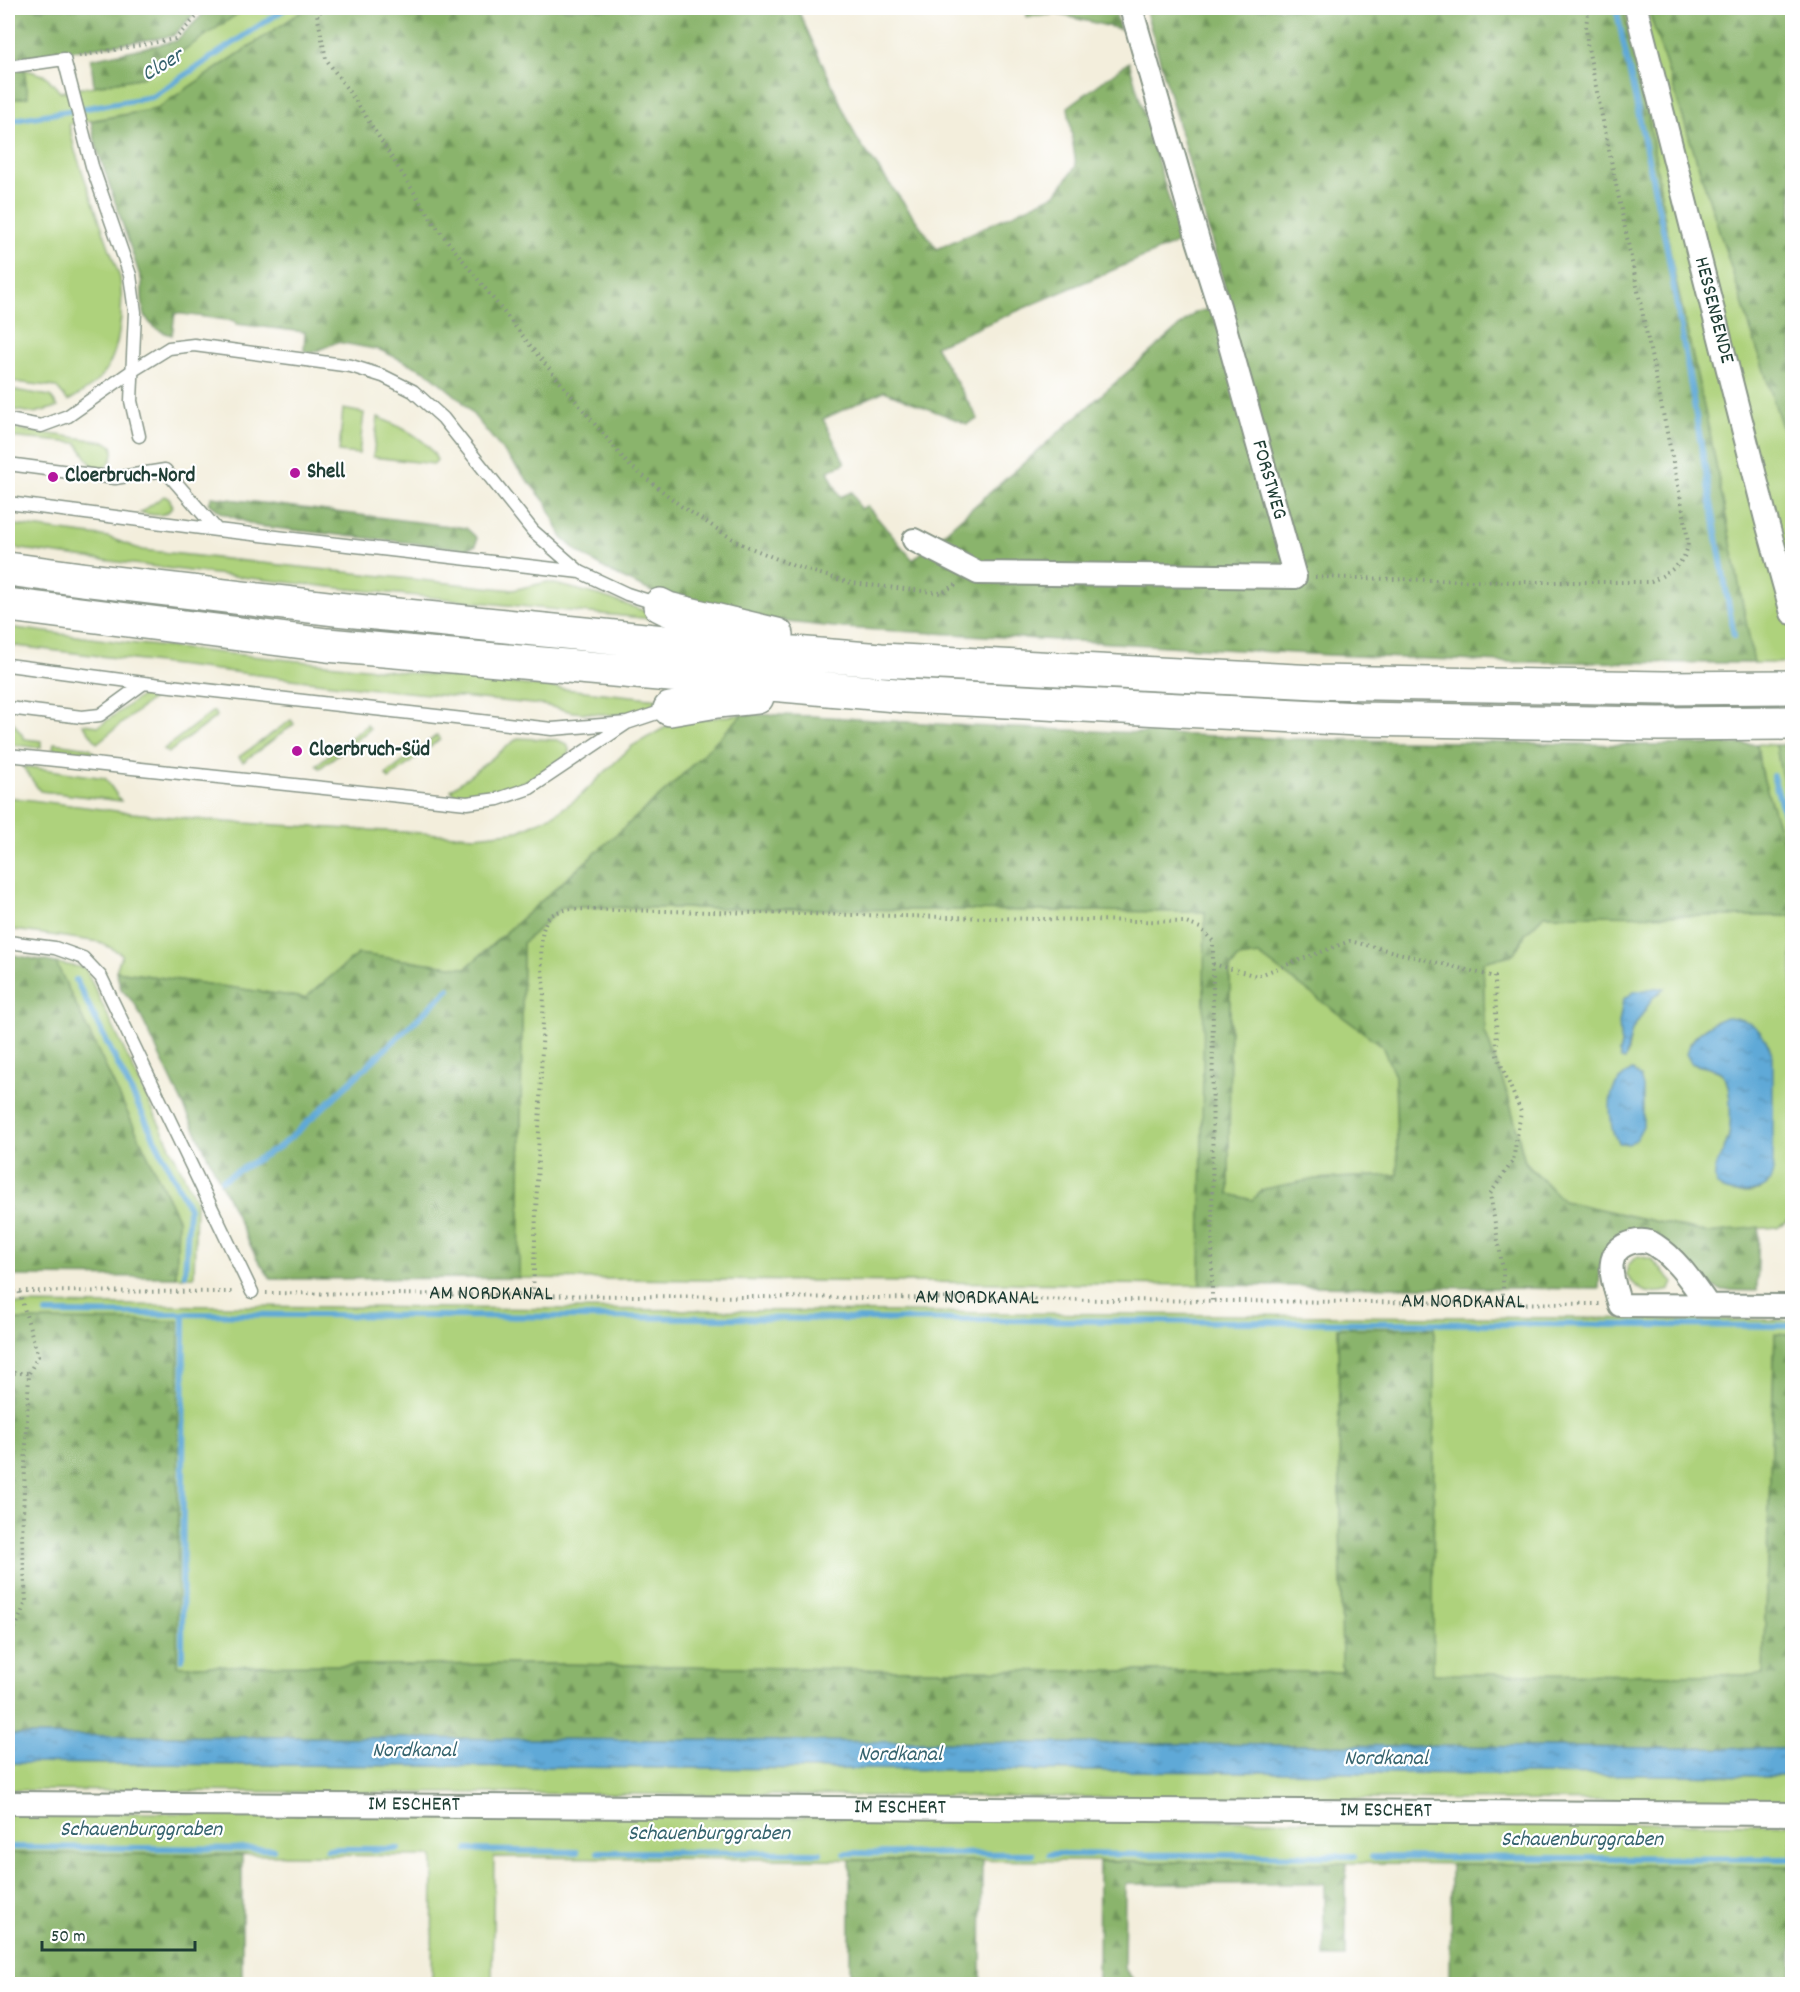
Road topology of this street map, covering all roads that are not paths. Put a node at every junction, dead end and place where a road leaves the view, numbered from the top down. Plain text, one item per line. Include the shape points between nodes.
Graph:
1 (1131, 8) edge
2 (1636, 8) edge
3 (8, 67) edge
4 (132, 371) junction
5 (8, 420) edge
6 (139, 436) dead end
7 (8, 464) edge
8 (8, 502) edge
9 (217, 530) junction
10 (914, 540) dead end
11 (8, 569) edge
12 (580, 572) junction
13 (8, 604) edge
14 (660, 604) joint
15 (1792, 613) edge
16 (881, 660) junction
17 (8, 665) edge
18 (144, 683) junction
19 (1792, 687) edge
20 (907, 696) junction
21 (8, 708) edge
22 (670, 709) joint
23 (627, 723) junction
24 (1792, 723) edge
25 (8, 755) edge
26 (8, 942) edge
27 (252, 1292) road end
28 (1708, 1305) junction
29 (1792, 1306) edge
30 (8, 1803) edge
31 (1792, 1814) edge

1 - 10 street, FORSTWEG via 1295,578 978,573
2 - 15 street, HESSENBENDE
3 - 4 lane via 64,58 92,166 130,275 135,312
4 - 5 lane via 68,416 41,426
4 - 6 lane via 131,401
4 - 12 lane via 169,348 194,345 351,366 383,376 413,391 443,418 533,531
7 - 9 lane via 115,478 165,470
8 - 9 lane
9 - 12 lane
11 - 16 highway via 336,609
12 - 14 lane
13 - 20 highway via 327,645
14 - 16 highway
16 - 19 highway via 1316,682
17 - 18 lane
18 - 21 lane via 100,715 82,717
18 - 23 lane via 552,729
20 - 22 highway via 769,696
20 - 24 highway via 1358,719
22 - 23 lane
23 - 25 lane via 530,788 498,799 467,803
26 - 27 lane via 55,948 82,958 101,977
28 - 28 street via 1681,1268 1648,1241 1624,1244 1614,1253 1611,1266 1620,1305
28 - 29 street
30 - 31 street, IM ESCHERT

